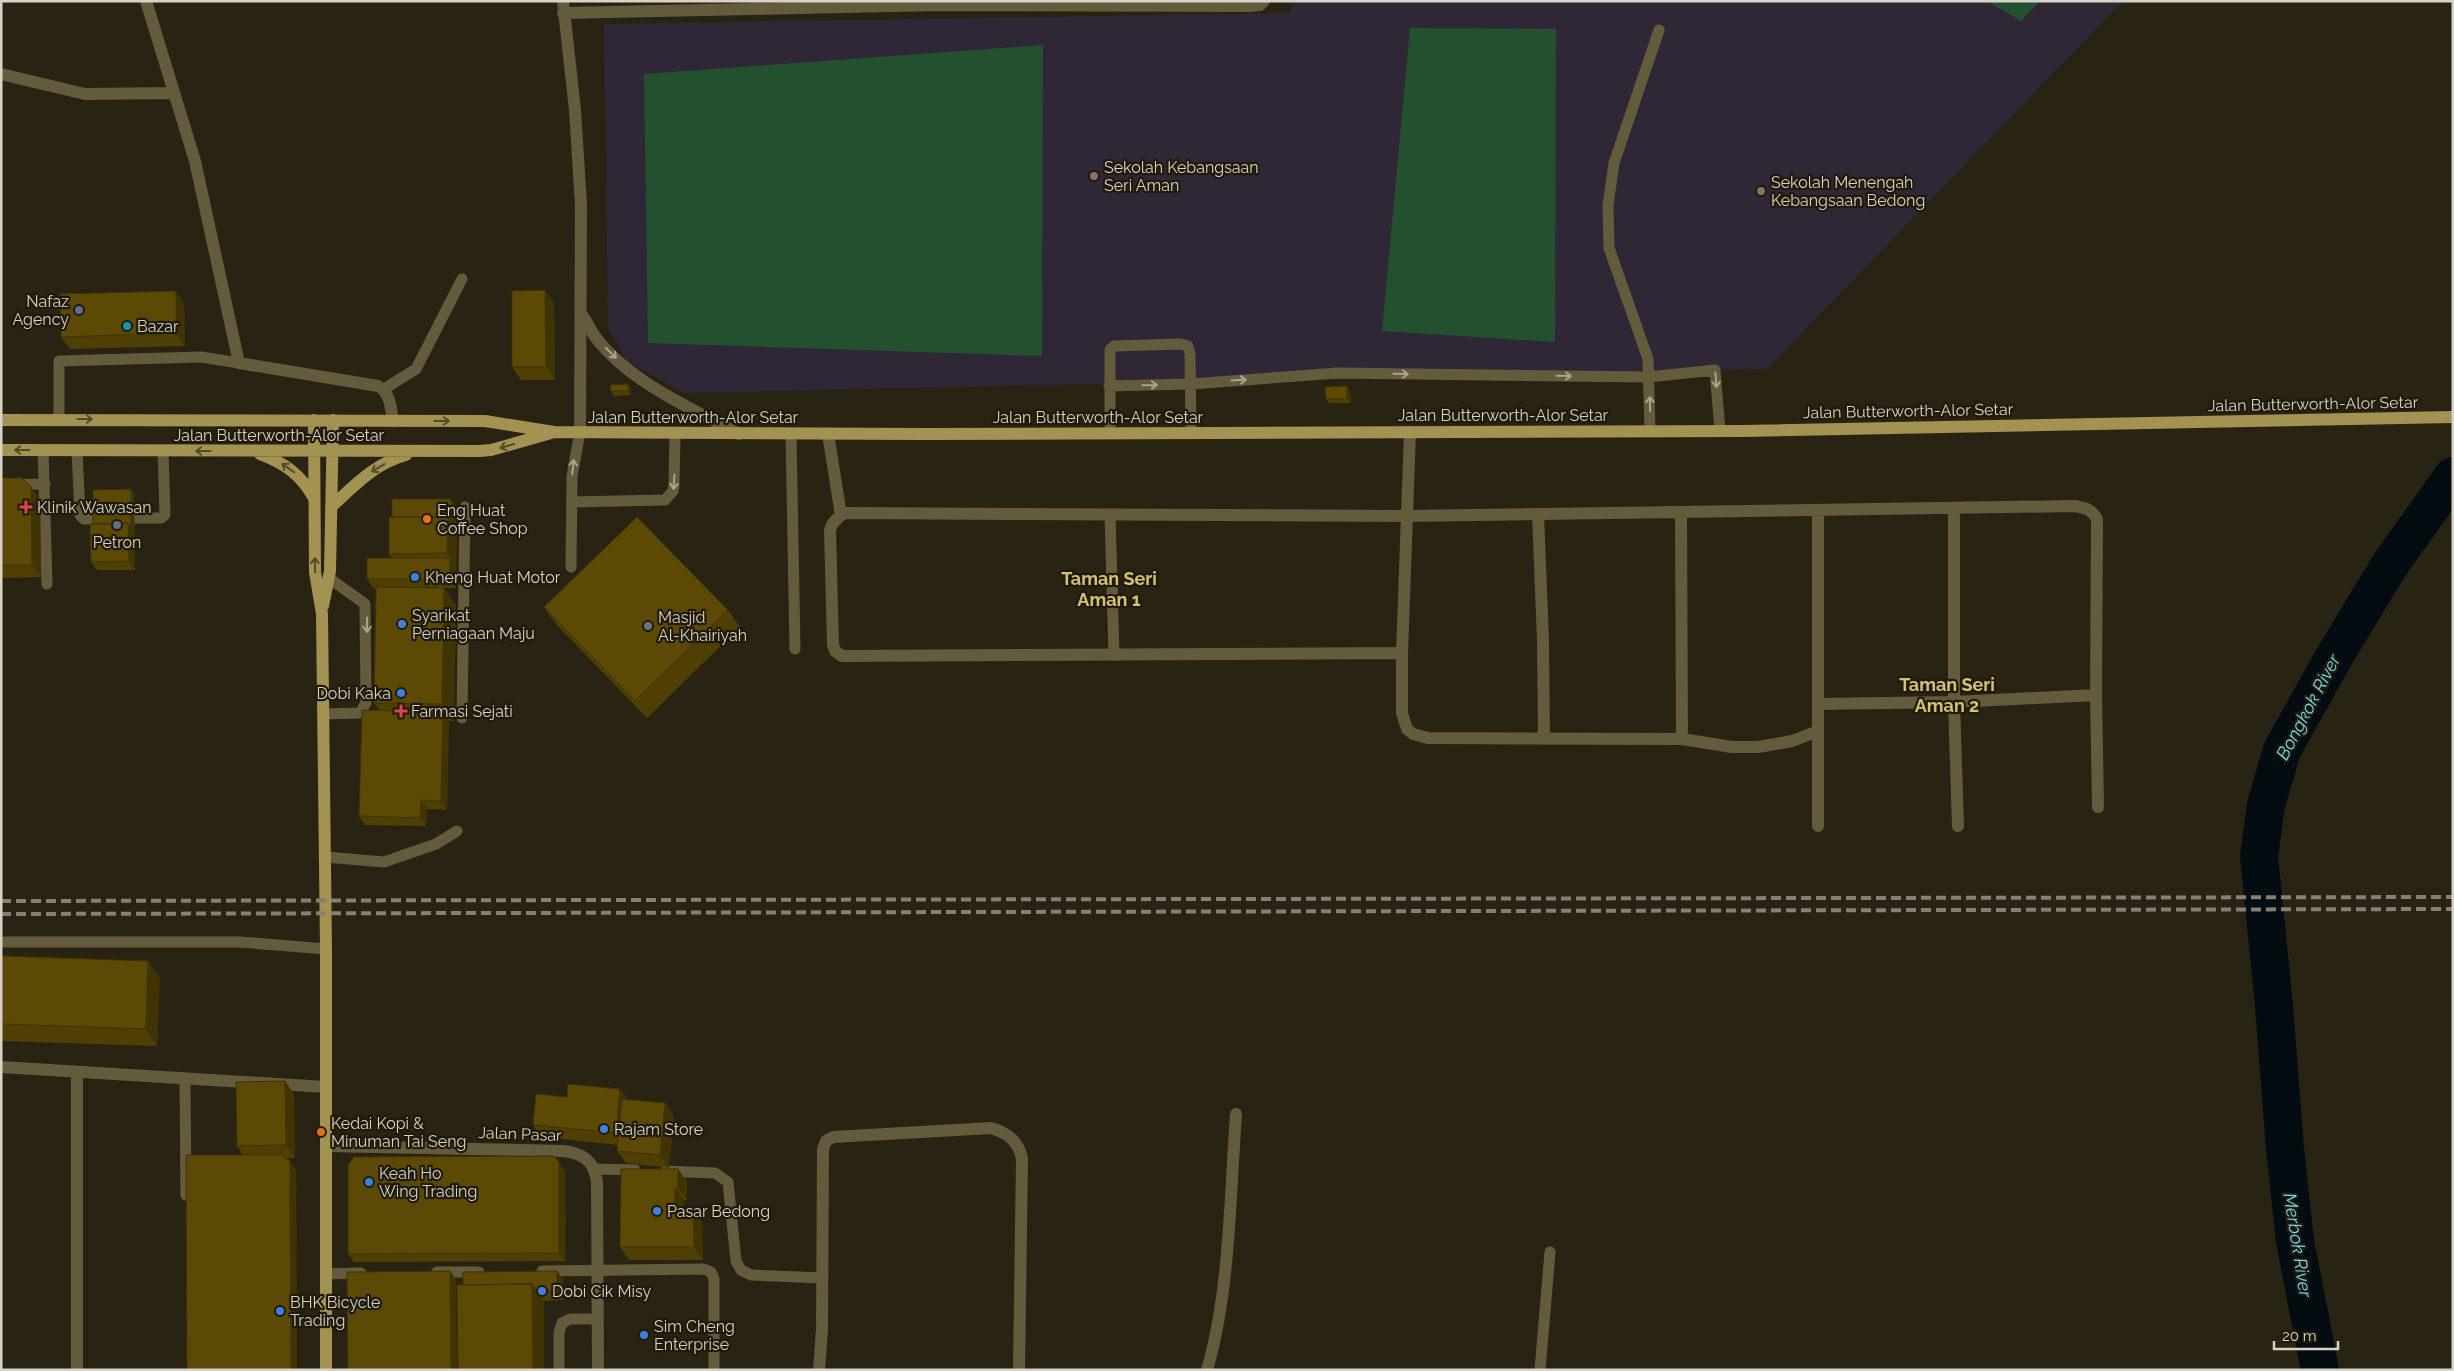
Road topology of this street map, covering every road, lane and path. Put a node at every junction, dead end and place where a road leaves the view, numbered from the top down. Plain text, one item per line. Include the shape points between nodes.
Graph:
1 (146, 1) edge
2 (1264, 1) edge
3 (563, 7) edge
4 (1659, 30) dead end
5 (1, 74) edge
6 (174, 93) junction
7 (462, 279) dead end
8 (582, 315) junction
9 (239, 363) junction
10 (1649, 377) junction
11 (1190, 384) junction
12 (1109, 386) junction
13 (384, 389) junction
14 (2453, 418) edge
15 (59, 419) junction
16 (1, 420) edge
17 (314, 420) junction
18 (333, 420) junction
19 (393, 420) junction
20 (1650, 431) junction
21 (1720, 431) junction
22 (554, 432) junction
23 (580, 432) junction
24 (1191, 432) junction
25 (1410, 432) junction
26 (675, 433) junction
27 (1110, 433) junction
28 (739, 434) junction
29 (791, 434) junction
30 (828, 434) junction
31 (1, 450) edge
32 (43, 450) junction
33 (77, 450) junction
34 (163, 451) junction
35 (252, 451) junction
36 (315, 451) junction
37 (333, 451) junction
38 (423, 451) junction
39 (45, 484) junction
40 (1, 485) edge
41 (314, 498) junction
42 (572, 502) junction
43 (331, 507) junction
44 (465, 507) dead end
45 (1954, 508) junction
46 (1818, 510) junction
47 (1681, 512) junction
48 (1538, 514) junction
49 (840, 515) junction
50 (1110, 515) junction
51 (1406, 516) junction
52 (134, 518) dead end
53 (96, 519) edge
54 (571, 567) dead end
55 (329, 578) junction
56 (47, 584) dead end
57 (376, 597) edge
58 (364, 602) junction
59 (322, 614) junction
60 (795, 649) dead end
61 (1402, 653) junction
62 (1114, 655) junction
63 (2096, 695) junction
64 (1954, 702) junction
65 (1818, 704) junction
66 (323, 714) junction
67 (462, 718) dead end
68 (1818, 732) junction
69 (1544, 739) junction
70 (1682, 739) junction
71 (2098, 807) dead end
72 (1818, 826) dead end
73 (1958, 826) dead end
74 (456, 831) dead end
75 (325, 857) junction
76 (1, 942) edge
77 (326, 949) junction
78 (1, 1067) edge
79 (77, 1072) junction
80 (185, 1079) junction
81 (326, 1087) junction
82 (1236, 1114) dead end
83 (326, 1146) junction
84 (594, 1169) junction
85 (186, 1205) edge
86 (1550, 1252) dead end
87 (598, 1270) junction
88 (530, 1271) edge
89 (492, 1272) edge
90 (375, 1273) edge
91 (424, 1273) edge
92 (326, 1274) junction
93 (822, 1278) junction
94 (598, 1319) junction
95 (77, 1370) edge
96 (326, 1370) edge
97 (559, 1370) edge
98 (598, 1370) edge
99 (714, 1370) edge
100 (819, 1370) edge
101 (1019, 1370) edge
102 (1208, 1370) edge
103 (1540, 1370) edge

1 - 6 street
2 - 3 street via 1260,5 1248,6
3 - 8 street via 580,176
4 - 10 lane via 1614,163 1608,205 1610,248 1648,359
5 - 6 street via 85,94
6 - 9 street via 195,161
7 - 13 lane via 416,369
8 - 23 street
8 -> 28 street via 596,338 613,356 648,383
9 - 13 street via 370,383
9 - 15 lane via 200,357 59,361
11 -> 10 lane via 1338,373
20 -> 10 lane
10 -> 21 lane via 1716,370
12 -> 11 lane
11 - 12 lane via 1188,346 1182,344 1114,346 1109,355
11 - 24 lane
12 - 27 lane
13 - 19 street
14 - 21 main road, Jalan Butterworth-Alor Setar
15 - 16 main road, Jalan Butterworth-Alor Setar
15 -> 17 main road, Jalan Butterworth-Alor Setar
17 - 18 main road, Jalan Butterworth-Alor Setar
17 - 36 main road
18 - 19 main road, Jalan Butterworth-Alor Setar
18 - 37 main road
19 -> 22 main road, Jalan Butterworth-Alor Setar via 484,421
20 - 21 main road, Jalan Butterworth-Alor Setar
20 - 25 main road, Jalan Butterworth-Alor Setar
22 - 23 main road, Jalan Butterworth-Alor Setar
22 -> 38 main road, Jalan Butterworth-Alor Setar via 491,450
23 - 26 main road, Jalan Butterworth-Alor Setar
42 -> 23 lane via 574,455
24 - 25 main road, Jalan Butterworth-Alor Setar
24 - 27 main road, Jalan Butterworth-Alor Setar
25 - 51 street
26 - 28 main road, Jalan Butterworth-Alor Setar
26 -> 42 lane via 674,485 665,500
27 - 30 main road, Jalan Butterworth-Alor Setar
28 - 29 main road, Jalan Butterworth-Alor Setar
29 - 30 main road, Jalan Butterworth-Alor Setar
29 - 60 lane
30 - 49 street
32 -> 31 main road, Jalan Butterworth-Alor Setar
32 - 33 main road, Jalan Butterworth-Alor Setar
32 - 39 lane
33 - 34 main road, Jalan Butterworth-Alor Setar
33 - 53 lane via 80,515 84,519
35 -> 34 main road, Jalan Butterworth-Alor Setar
34 - 52 lane via 164,514 162,518
35 - 36 main road, Jalan Butterworth-Alor Setar
41 -> 35 main road via 300,477 289,468
36 - 37 main road, Jalan Butterworth-Alor Setar
36 - 41 main road
37 - 38 main road, Jalan Butterworth-Alor Setar
37 - 43 main road
38 -> 43 main road via 394,458 358,481
39 - 40 lane
39 - 56 lane
59 -> 41 main road via 315,572
42 - 54 lane
43 - 55 main road
44 - 67 lane via 459,596
45 - 46 street
45 - 63 street via 2075,506 2093,512 2097,519
45 - 64 street
46 - 47 street
46 - 65 street
47 - 48 street
47 - 70 street
48 - 51 street
48 - 69 street via 1544,640
49 - 50 street
49 - 62 street via 830,530 833,644 835,651 842,656
50 - 51 street
50 - 62 lane
51 - 61 street
55 - 58 lane
55 - 59 main road
57 - 58 lane
58 -> 66 lane via 367,610 365,708 355,714
59 - 66 main road
61 - 62 street
61 - 69 street via 1402,713 1412,734 1428,738
63 - 64 street
63 - 71 street
64 - 65 street
64 - 73 street
65 - 68 street
66 - 75 main road
68 - 70 street via 1758,747 1732,747
68 - 72 street
69 - 70 street
74 - 75 lane via 436,844 384,862
75 - 77 main road
76 - 77 lane via 240,942
77 - 81 main road
78 - 79 street
79 - 80 street
79 - 95 street
80 - 81 street
80 - 85 lane
81 - 83 main road
82 - 102 street via 1226,1248
83 - 84 street, Jalan Pasar via 564,1151 583,1156
83 - 92 main road
84 - 87 street
84 - 93 lane via 710,1172 725,1178 730,1186 736,1261 741,1270 750,1274
86 - 103 lane
87 - 88 lane
87 - 94 street
87 - 99 lane via 712,1272
89 - 91 lane via 463,1277
90 - 92 lane
92 - 96 main road
93 - 100 street
93 - 101 street via 823,1148 826,1141 990,1128 1002,1131 1019,1147 1022,1158
94 - 97 lane via 562,1323
94 - 98 street

